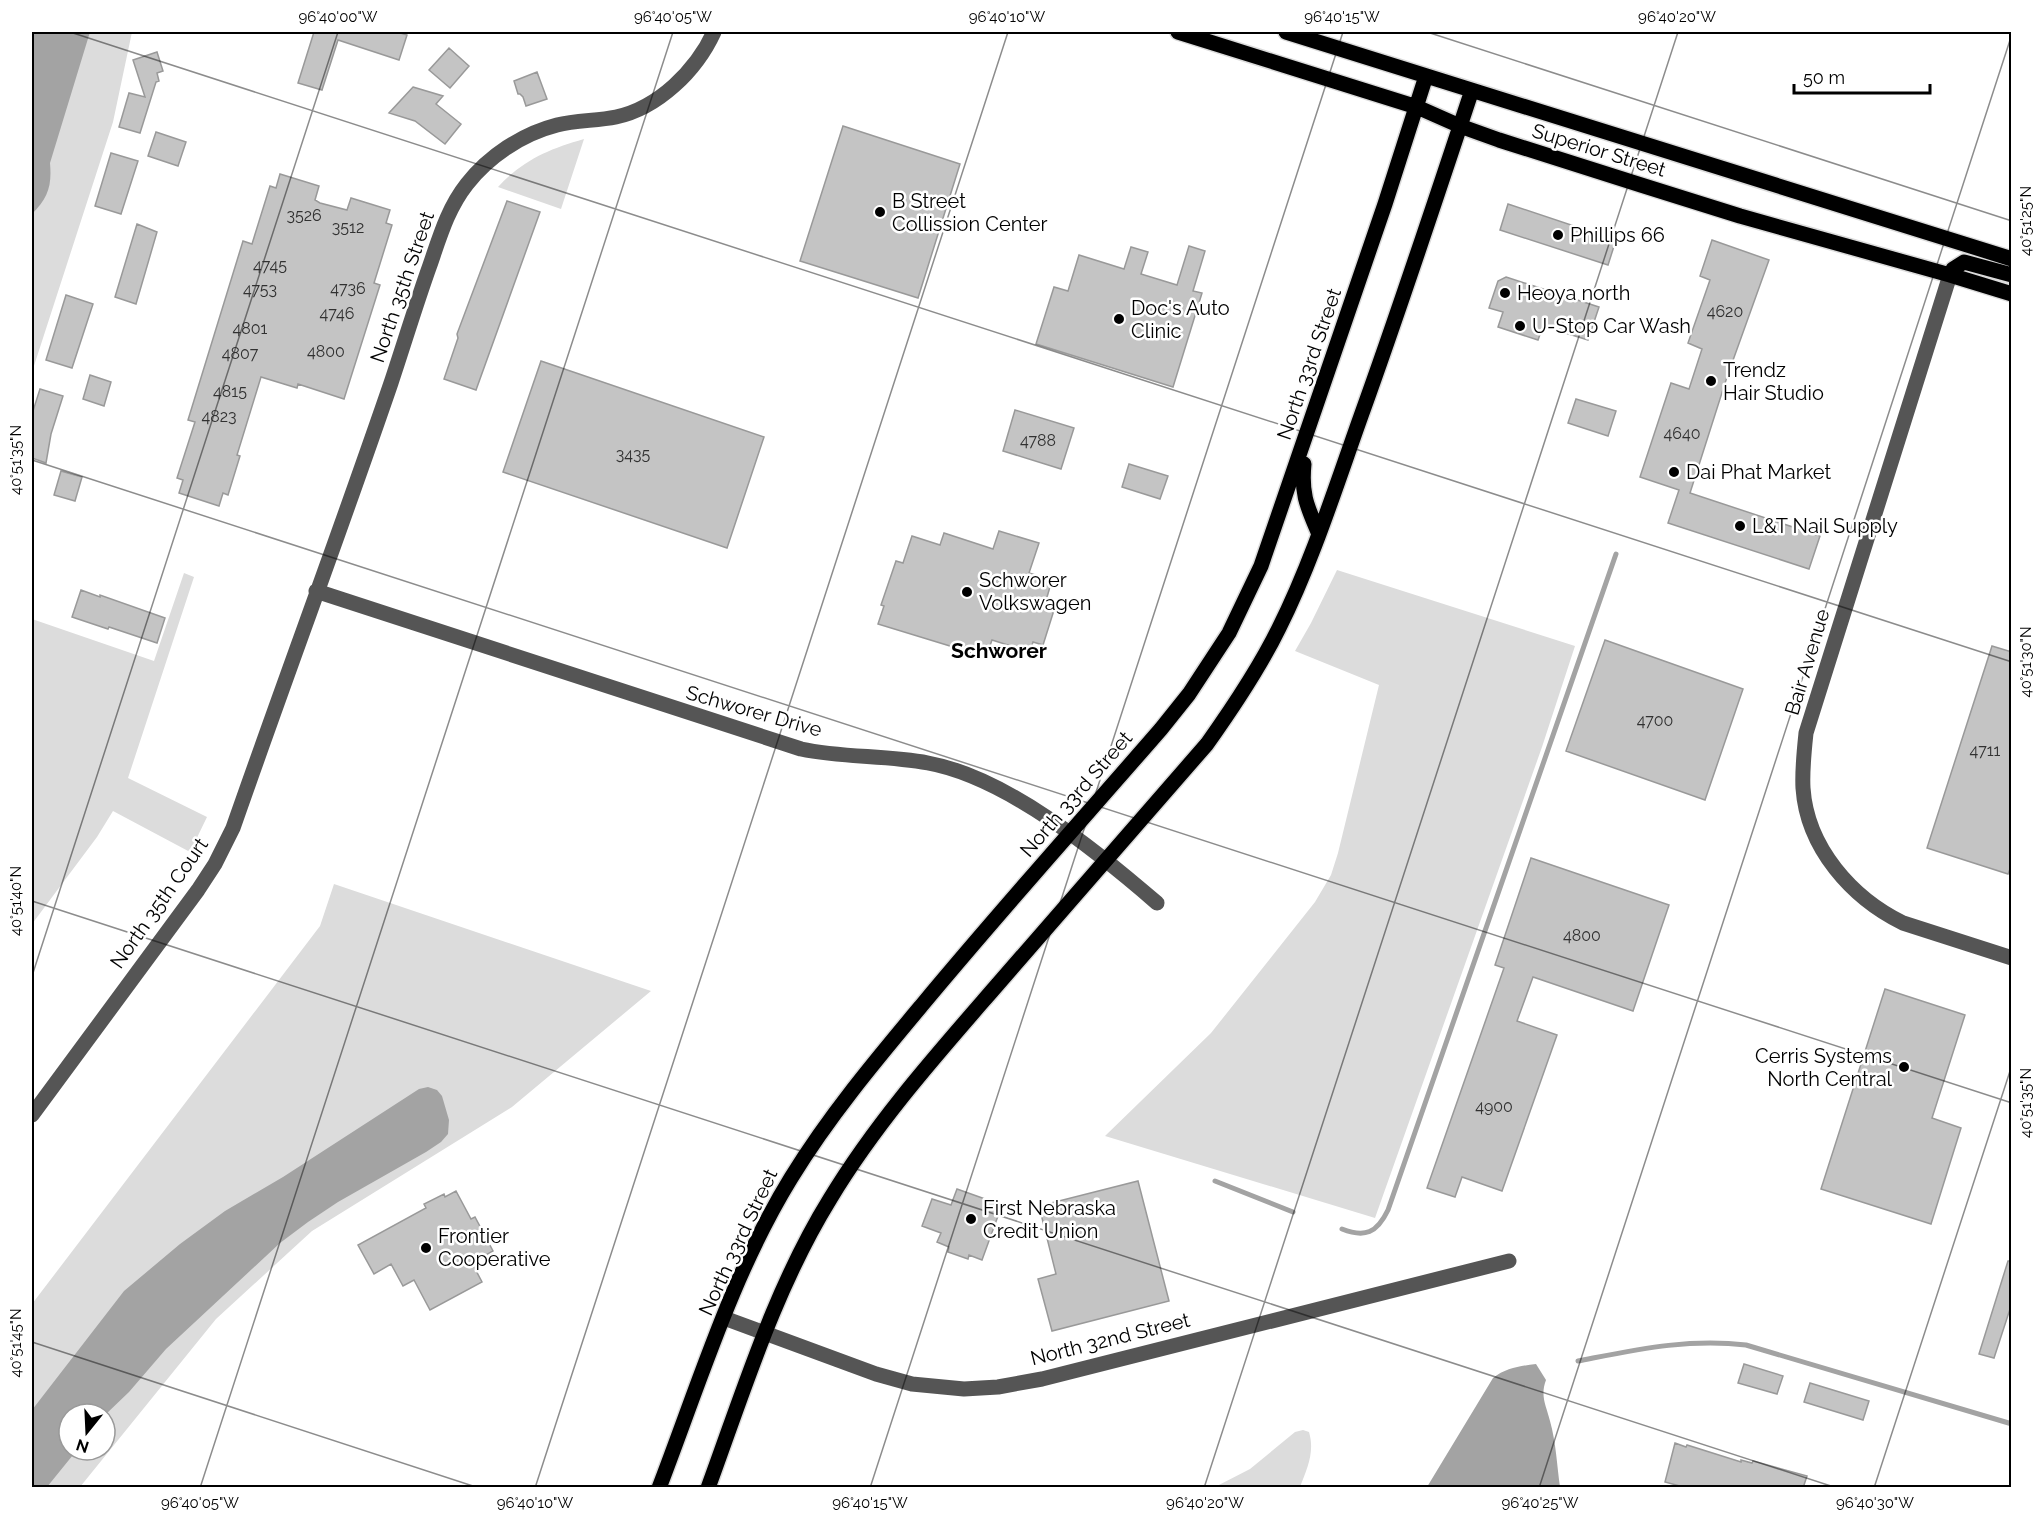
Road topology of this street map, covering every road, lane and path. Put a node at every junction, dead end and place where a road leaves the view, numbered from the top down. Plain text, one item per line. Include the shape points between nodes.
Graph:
1 (714, 32) edge
2 (1178, 32) edge
3 (1286, 32) edge
4 (1426, 76) junction
5 (1472, 90) junction
6 (1417, 107) junction
7 (1460, 126) junction
8 (2012, 258) edge
9 (1950, 275) junction
10 (2012, 275) edge
11 (2012, 294) edge
12 (1308, 432) junction
13 (1318, 532) junction
14 (316, 591) junction
15 (1068, 833) junction
16 (1106, 861) junction
17 (1157, 903) dead end
18 (2012, 958) edge
19 (32, 1115) edge
20 (1509, 1261) dead end
21 (724, 1318) junction
22 (765, 1334) junction
23 (659, 1488) edge
24 (708, 1488) edge

1 - 14 street, North 35th Street via 687,71 652,103 616,117 559,124 521,139 499,153 463,189 439,239
2 - 6 main road, Superior Street
3 - 4 main road, Superior Street
4 - 5 main road, Superior Street
4 - 6 main road, North 33rd Street
5 - 7 main road
5 - 8 main road, Superior Street
6 - 7 main road, Superior Street
6 - 12 main road, North 33rd Street
7 - 9 main road, Superior Street via 1740,216
7 - 13 main road via 1395,322
9 - 10 main road via 1964,262
9 - 11 main road, Superior Street
9 - 18 street, Bair Avenue via 1806,733 1803,791 1817,840 1836,870 1863,899 1903,923
12 - 13 main road via 1302,484
12 - 15 main road, North 33rd Street via 1262,566 1229,633 1190,694
13 - 16 main road via 1280,627 1235,704 1208,744
14 - 15 street, Schworer Drive via 801,749 930,763 957,771 999,789
14 - 19 street, North 35th Court via 233,828 215,864
15 - 16 street, Schworer Drive
15 - 21 main road, North 33rd Street via 880,1056 815,1140 774,1207
16 - 17 street, Schworer Drive
16 - 22 main road via 958,1031 863,1149 808,1236
20 - 22 street, North 32nd Street via 998,1387 964,1389 912,1384
21 - 22 street, North 32nd Street
21 - 23 main road, North 33rd Street
22 - 24 main road

